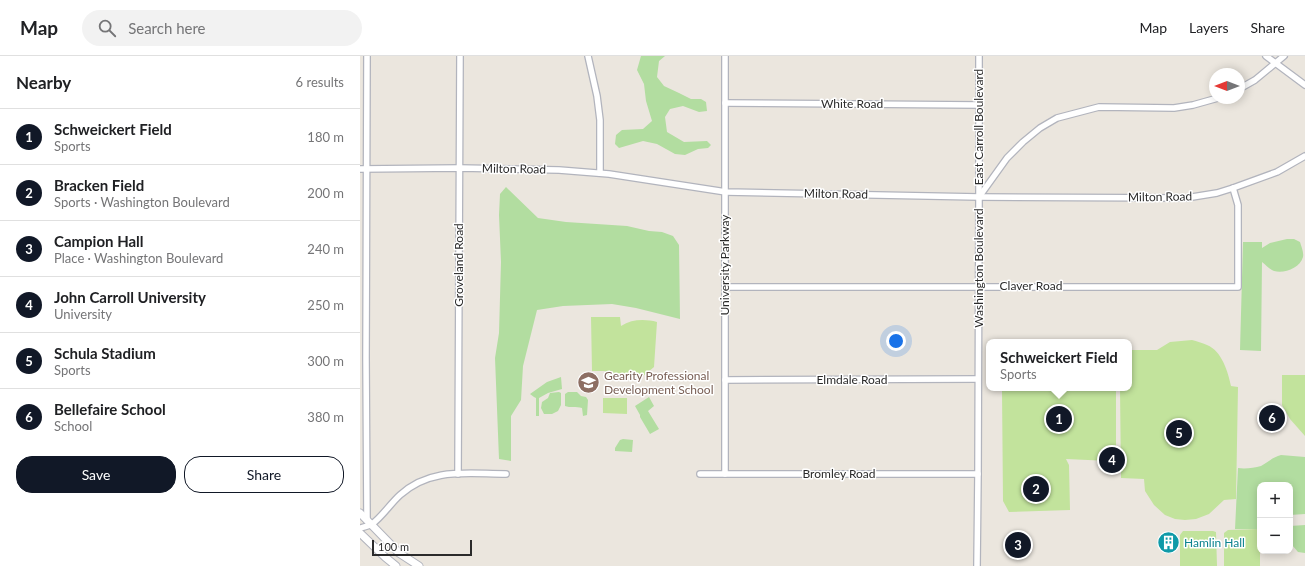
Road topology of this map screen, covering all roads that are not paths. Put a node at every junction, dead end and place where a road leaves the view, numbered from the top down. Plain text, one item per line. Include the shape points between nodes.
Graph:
1 (367, 56) edge
2 (460, 56) edge
3 (588, 56) edge
4 (725, 56) edge
5 (979, 56) edge
6 (1266, 56) edge
7 (1284, 56) edge
8 (1276, 64) junction
9 (1305, 84) edge
10 (1245, 85) edge
11 (1209, 101) edge
12 (725, 103) junction
13 (979, 105) junction
14 (1305, 156) edge
15 (460, 168) junction
16 (360, 169) edge
17 (367, 169) junction
18 (600, 173) junction
19 (1233, 188) junction
20 (726, 192) junction
21 (979, 197) junction
22 (979, 286) junction
23 (725, 287) junction
24 (363, 357) edge
25 (725, 380) junction
26 (978, 380) junction
27 (458, 474) junction
28 (506, 474) dead end
29 (700, 474) dead end
30 (725, 474) junction
31 (978, 474) junction
32 (360, 513) edge
33 (369, 522) junction
34 (360, 528) edge
35 (360, 533) edge
36 (396, 566) edge
37 (419, 566) edge
38 (977, 566) edge

1 - 17 street
2 - 15 street, Groveland Road
3 - 18 street via 600,120
4 - 12 street, University Parkway
5 - 13 street, East Carroll Boulevard
6 - 8 street
7 - 8 street
8 - 9 street
8 - 10 street
11 - 21 street, Washington Boulevard via 1174,108 1099,108 1057,118 1040,128 1007,158
12 - 13 street, White Road
12 - 20 street, University Parkway
13 - 21 street, East Carroll Boulevard
14 - 19 street, Milton Road via 1277,172
15 - 17 street, Milton Road
15 - 18 street, Milton Road
15 - 27 street, Groveland Road
16 - 17 street, Milton Road
17 - 24 street
18 - 20 street, Milton Road
19 - 21 street, Milton Road via 1186,198
19 - 22 street, Claver Road via 1238,205 1238,287
20 - 21 street, Milton Road
20 - 23 street, University Parkway
21 - 22 street, Washington Boulevard
22 - 23 street, Claver Road
22 - 26 street, Washington Boulevard
23 - 25 street, University Parkway
24 - 33 street
25 - 26 street, Elmdale Road
25 - 30 street, University Parkway
26 - 31 street, Washington Boulevard
27 - 28 street
27 - 33 street via 430,477 416,483
29 - 30 street, Bromley Road
30 - 31 street, Bromley Road
31 - 38 street, Washington Boulevard
32 - 33 street
33 - 34 street
33 - 37 street via 399,553
35 - 36 street

